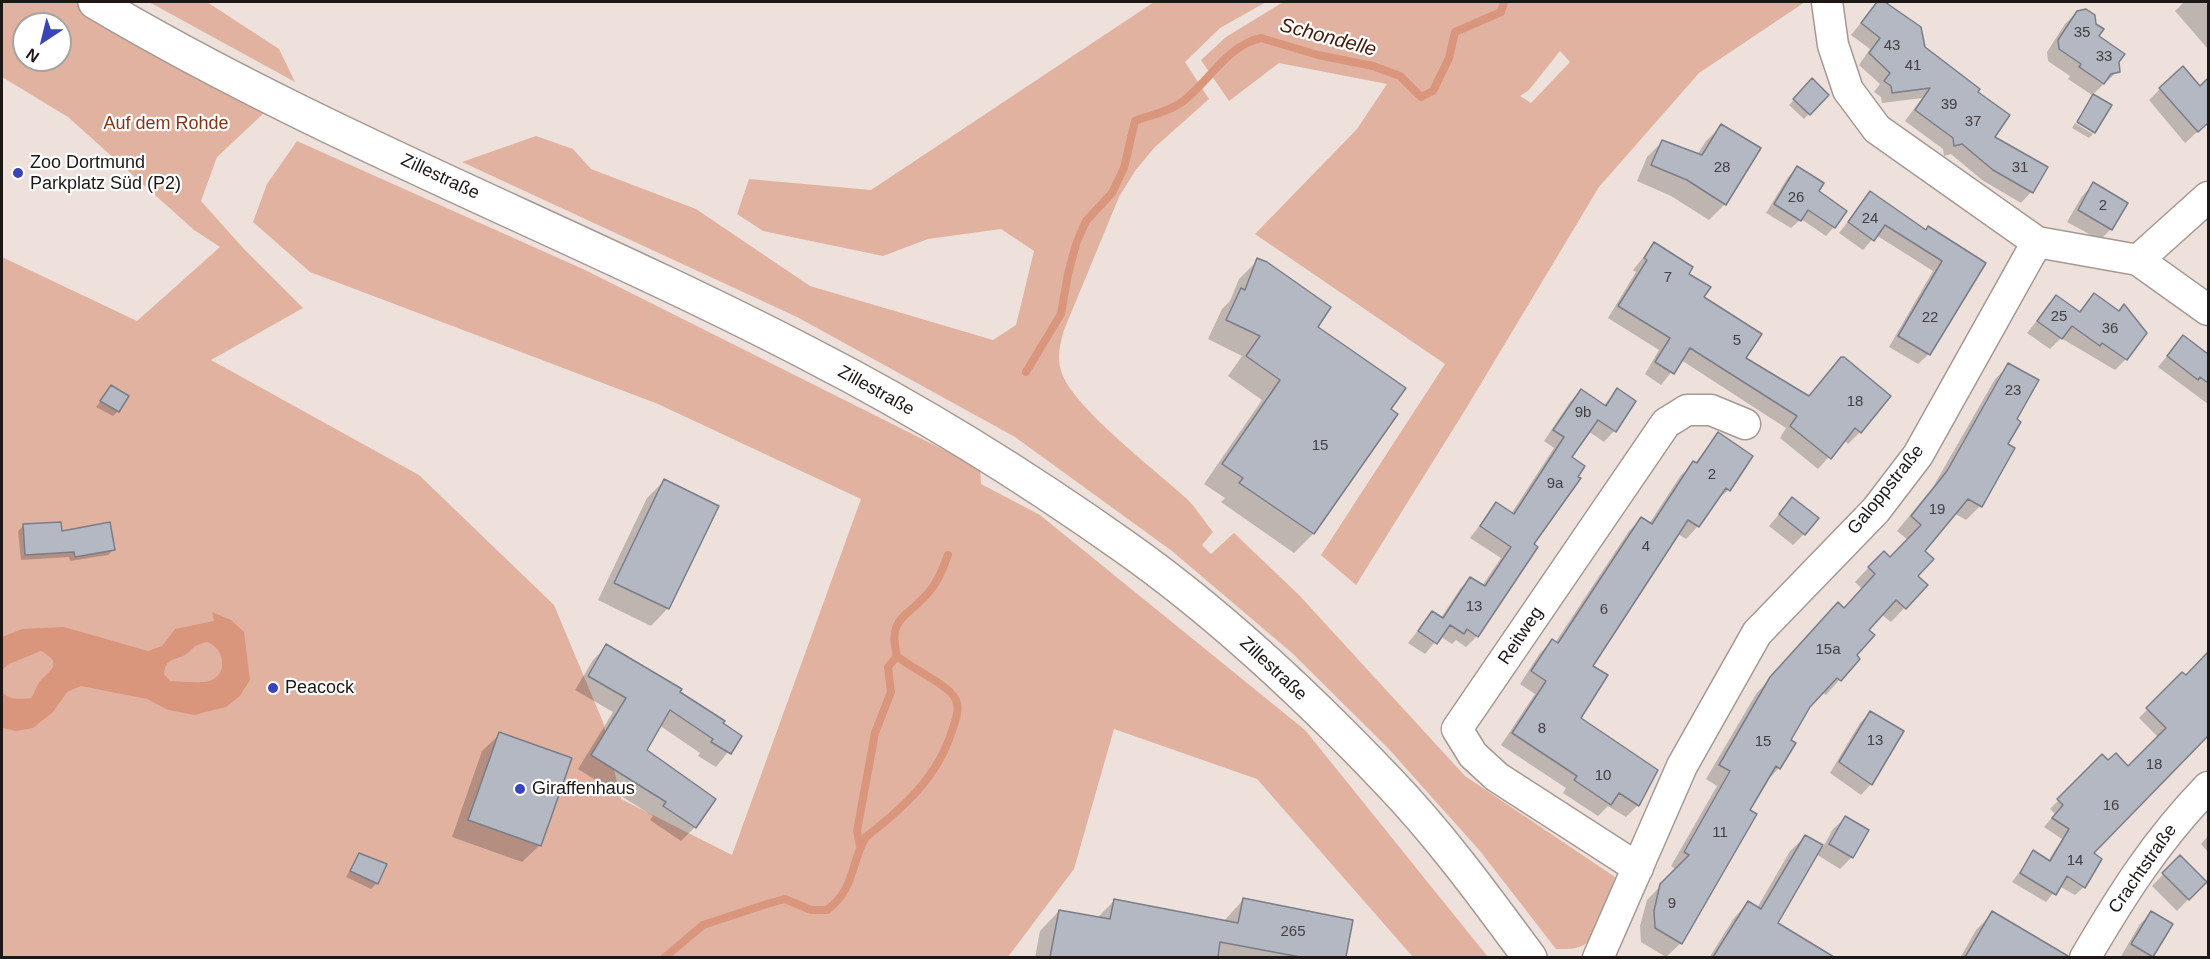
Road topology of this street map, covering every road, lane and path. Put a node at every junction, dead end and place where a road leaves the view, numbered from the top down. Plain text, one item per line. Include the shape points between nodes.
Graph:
1 (95, 2) edge
2 (1827, 2) edge
3 (2208, 197) edge
4 (2037, 242) junction
5 (2138, 260) junction
6 (2208, 310) edge
7 (1745, 424) dead end
8 (2208, 787) edge
9 (1638, 868) junction
10 (1530, 957) edge
11 (1598, 957) edge
12 (2085, 957) edge

1 - 10 main road, Zillestraße via 308,115 811,355 1000,463 1128,549 1227,627 1309,703 1389,782 1473,879
2 - 4 street via 1833,45 1848,90 1877,129
3 - 5 street
4 - 5 street
4 - 9 street, Galoppstraße via 1918,455 1876,510 1757,633 1682,766
5 - 6 street
7 - 9 street, Reitweg via 1712,410 1687,410 1666,423 1457,729 1473,756 1497,777
8 - 12 street, Crachtstraße via 2145,860
9 - 11 street, Galoppstraße

